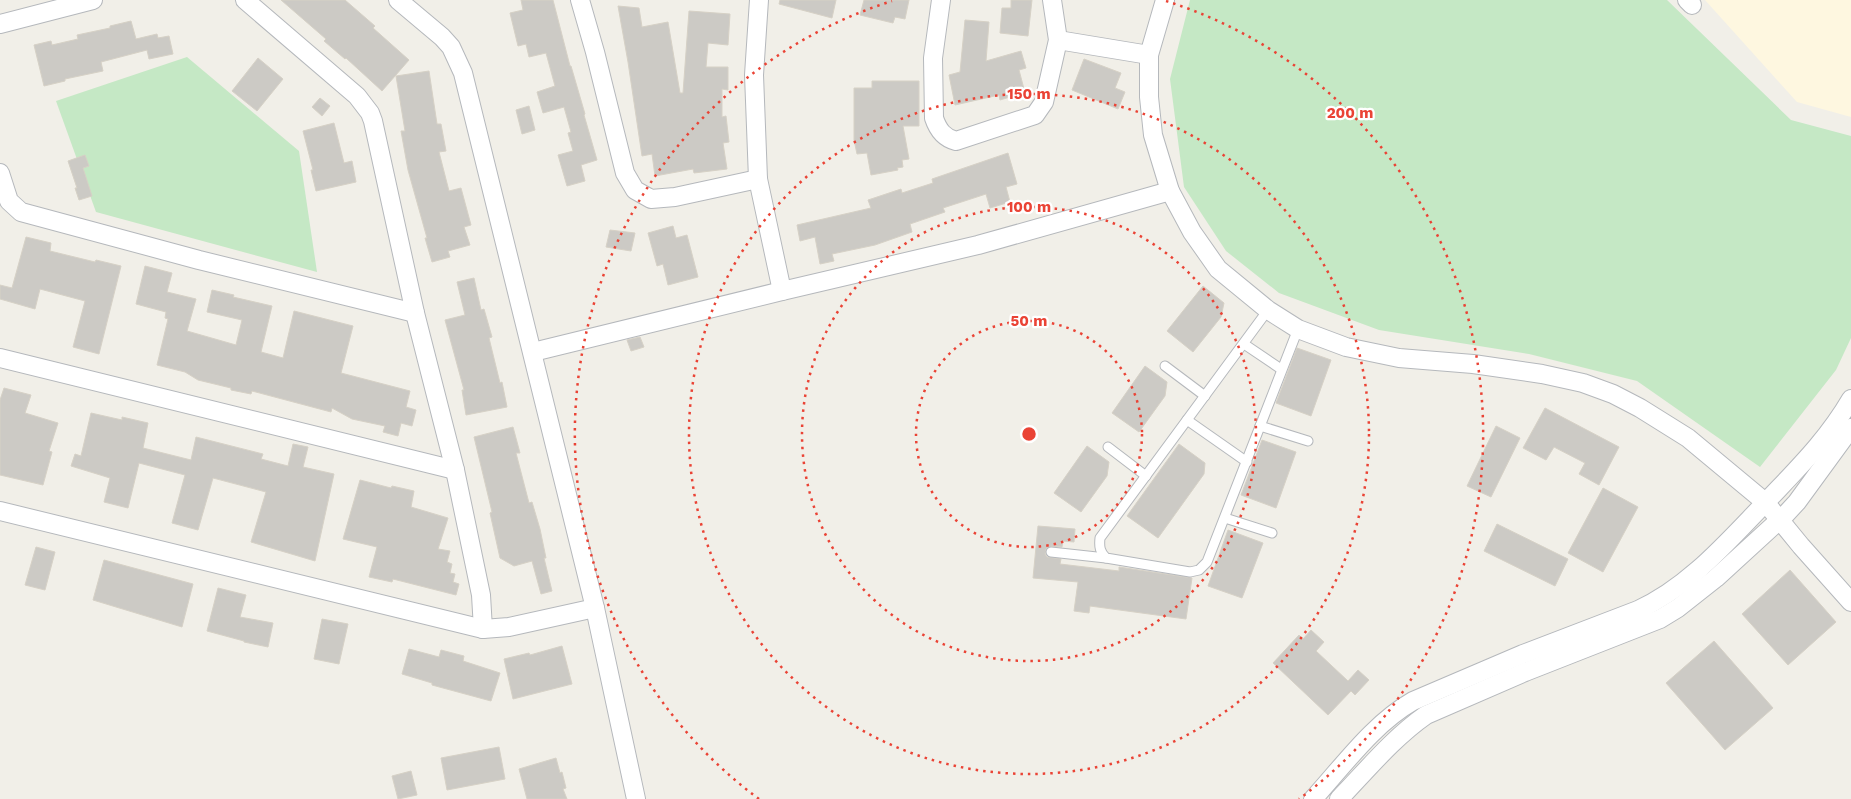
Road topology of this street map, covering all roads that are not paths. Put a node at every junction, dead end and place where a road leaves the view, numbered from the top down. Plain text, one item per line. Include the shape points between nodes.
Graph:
1 (93, 0) edge
2 (244, 0) edge
3 (398, 0) edge
4 (580, 0) edge
5 (759, 0) edge
6 (941, 0) edge
7 (1052, 0) edge
8 (1165, 0) edge
9 (0, 24) edge
10 (1058, 40) junction
11 (1149, 55) junction
12 (0, 172) edge
13 (758, 179) junction
14 (1170, 192) junction
15 (782, 291) junction
16 (1268, 310) junction
17 (416, 313) junction
18 (1298, 329) junction
19 (1244, 344) junction
20 (533, 352) junction
21 (0, 358) edge
22 (1165, 366) dead end
23 (1281, 369) junction
24 (1205, 396) junction
25 (1851, 399) edge
26 (1187, 420) junction
27 (1260, 426) junction
28 (1851, 428) edge
29 (1308, 441) dead end
30 (1108, 447) dead end
31 (1247, 462) junction
32 (455, 470) junction
33 (1146, 476) junction
34 (1765, 502) junction
35 (0, 511) edge
36 (1225, 518) junction
37 (1780, 520) junction
38 (1272, 533) dead end
39 (1051, 552) dead end
40 (1106, 558) junction
41 (1851, 602) edge
42 (595, 608) junction
43 (483, 628) junction
44 (636, 799) edge
45 (1313, 799) edge
46 (1339, 799) edge

1 - 9 street
2 - 17 street via 357,96 370,113
3 - 20 street via 442,37 458,59
4 - 13 street via 624,173 635,190 651,199 675,197
5 - 13 street via 754,75
6 - 10 street via 933,58 934,118 942,134 950,139 956,141 1035,115 1044,102
7 - 10 street
8 - 11 street
10 - 11 street
11 - 14 street via 1148,97 1153,136
12 - 17 street via 9,202 21,212
13 - 15 street
14 - 15 street via 978,245
14 - 16 street via 1218,269
15 - 20 street
16 - 18 street
16 - 19 lane
17 - 32 street
18 - 23 lane
18 - 34 street via 1346,347 1399,358 1542,374 1613,394 1688,438
19 - 23 lane
19 - 24 lane
20 - 42 street
21 - 32 street
22 - 24 lane
23 - 27 lane
24 - 26 lane
25 - 34 street via 1825,440
26 - 31 lane
26 - 33 lane
27 - 29 lane
27 - 31 lane
28 - 37 street
30 - 33 lane
31 - 36 lane
32 - 43 street via 481,595
33 - 40 lane via 1100,538 1101,553
34 - 37 street
34 - 45 street via 1724,546 1673,591 1655,602 1524,654 1400,709
35 - 43 street
36 - 38 lane
36 - 40 lane via 1207,562 1199,570 1190,572
37 - 41 street
37 - 46 street via 1716,578 1660,619 1426,714
39 - 40 lane
42 - 43 street via 509,627
42 - 44 street

